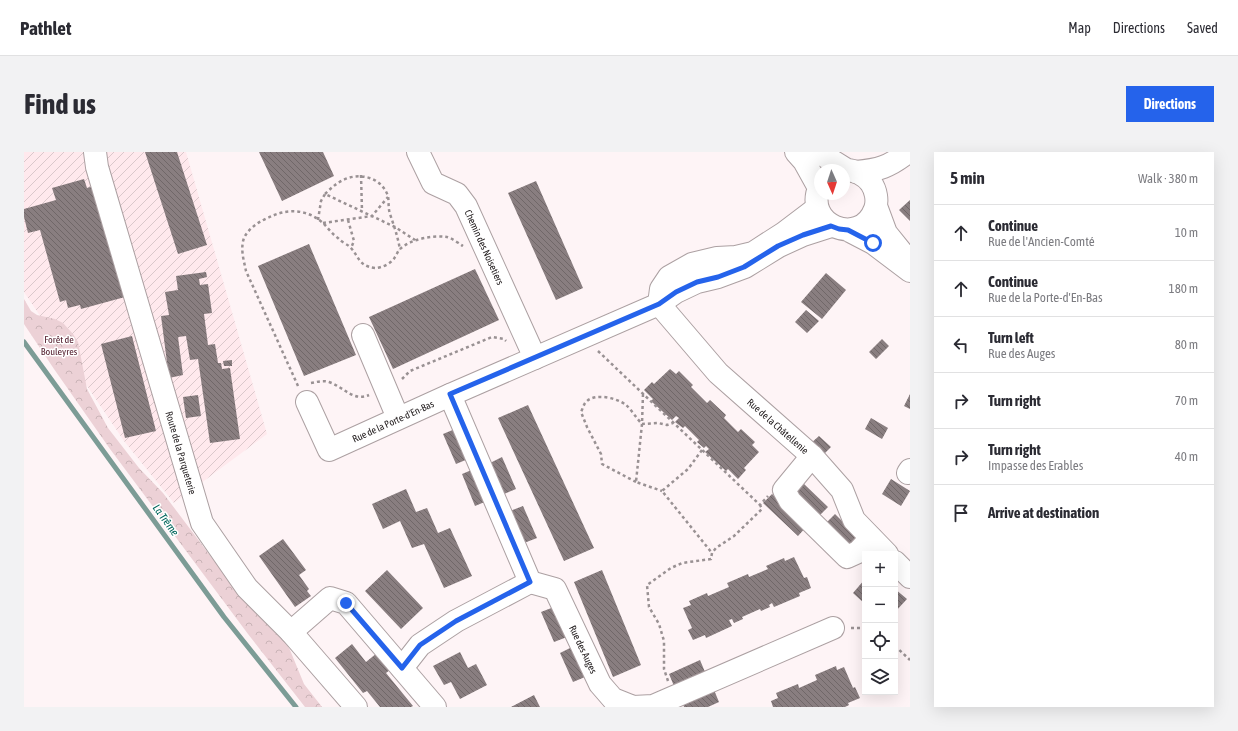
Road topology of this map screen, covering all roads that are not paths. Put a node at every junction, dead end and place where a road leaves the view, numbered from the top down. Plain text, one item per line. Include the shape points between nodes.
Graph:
1 (95, 152) edge
2 (418, 152) edge
3 (796, 152) edge
4 (818, 152) edge
5 (900, 158) edge
6 (838, 164) edge
7 (850, 171) edge
8 (850, 171) edge
9 (814, 183) edge
10 (814, 200) edge
11 (820, 200) edge
12 (876, 202) junction
13 (840, 228) junction
14 (910, 263) edge
15 (910, 270) edge
16 (659, 304) junction
17 (363, 335) dead end
18 (530, 360) junction
19 (306, 393) road end
20 (450, 394) junction
21 (398, 418) junction
22 (812, 456) junction
23 (871, 538) junction
24 (884, 551) edge
25 (898, 565) edge
26 (910, 577) edge
27 (530, 582) junction
28 (833, 628) dead end
29 (291, 632) junction
30 (402, 668) junction
31 (356, 707) edge
32 (435, 707) edge

1 - 29 street, Route de la Parqueterie via 97,167 202,523 247,588
2 - 18 street, Chemin des Noisetiers via 433,183 457,194 466,206
3 - 9 street via 804,161
4 - 6 street
5 - 7 street via 872,170
5 - 12 street, Rue de la Porte-d'En-Bas via 884,177
8 - 12 street via 864,176 870,182 875,189
10 - 16 street via 784,233 753,253 692,264 669,277 661,289
11 - 13 street via 825,221
12 - 13 street, Rue de la Porte-d'En-Bas via 873,215 866,223 858,228
12 - 14 street via 886,233
13 - 15 street via 873,243
13 - 16 street, Rue de la Porte-d'En-Bas via 803,235 778,246 744,267 697,282 676,292
16 - 18 street, Rue de la Porte-d'En-Bas
16 - 22 street, Rue de la Châtellenie via 718,373
17 - 21 street
18 - 20 street, Rue de la Porte-d'En-Bas
19 - 21 street, Rue de la Porte-d'En-Bas via 329,450
20 - 21 street, Rue de la Porte-d'En-Bas
20 - 27 street
22 - 23 street, Rue de la Châtellenie via 842,490 854,520
22 - 23 street via 784,490 790,501 847,556 858,552
23 - 24 street, Rue de la Châtellenie
25 - 26 street
27 - 28 street, Rue des Auges via 555,589 600,684 614,699 632,707 653,706
27 - 30 street via 456,621 420,645
29 - 30 street via 330,598 346,603
29 - 31 street, Route de la Parqueterie
30 - 32 street

